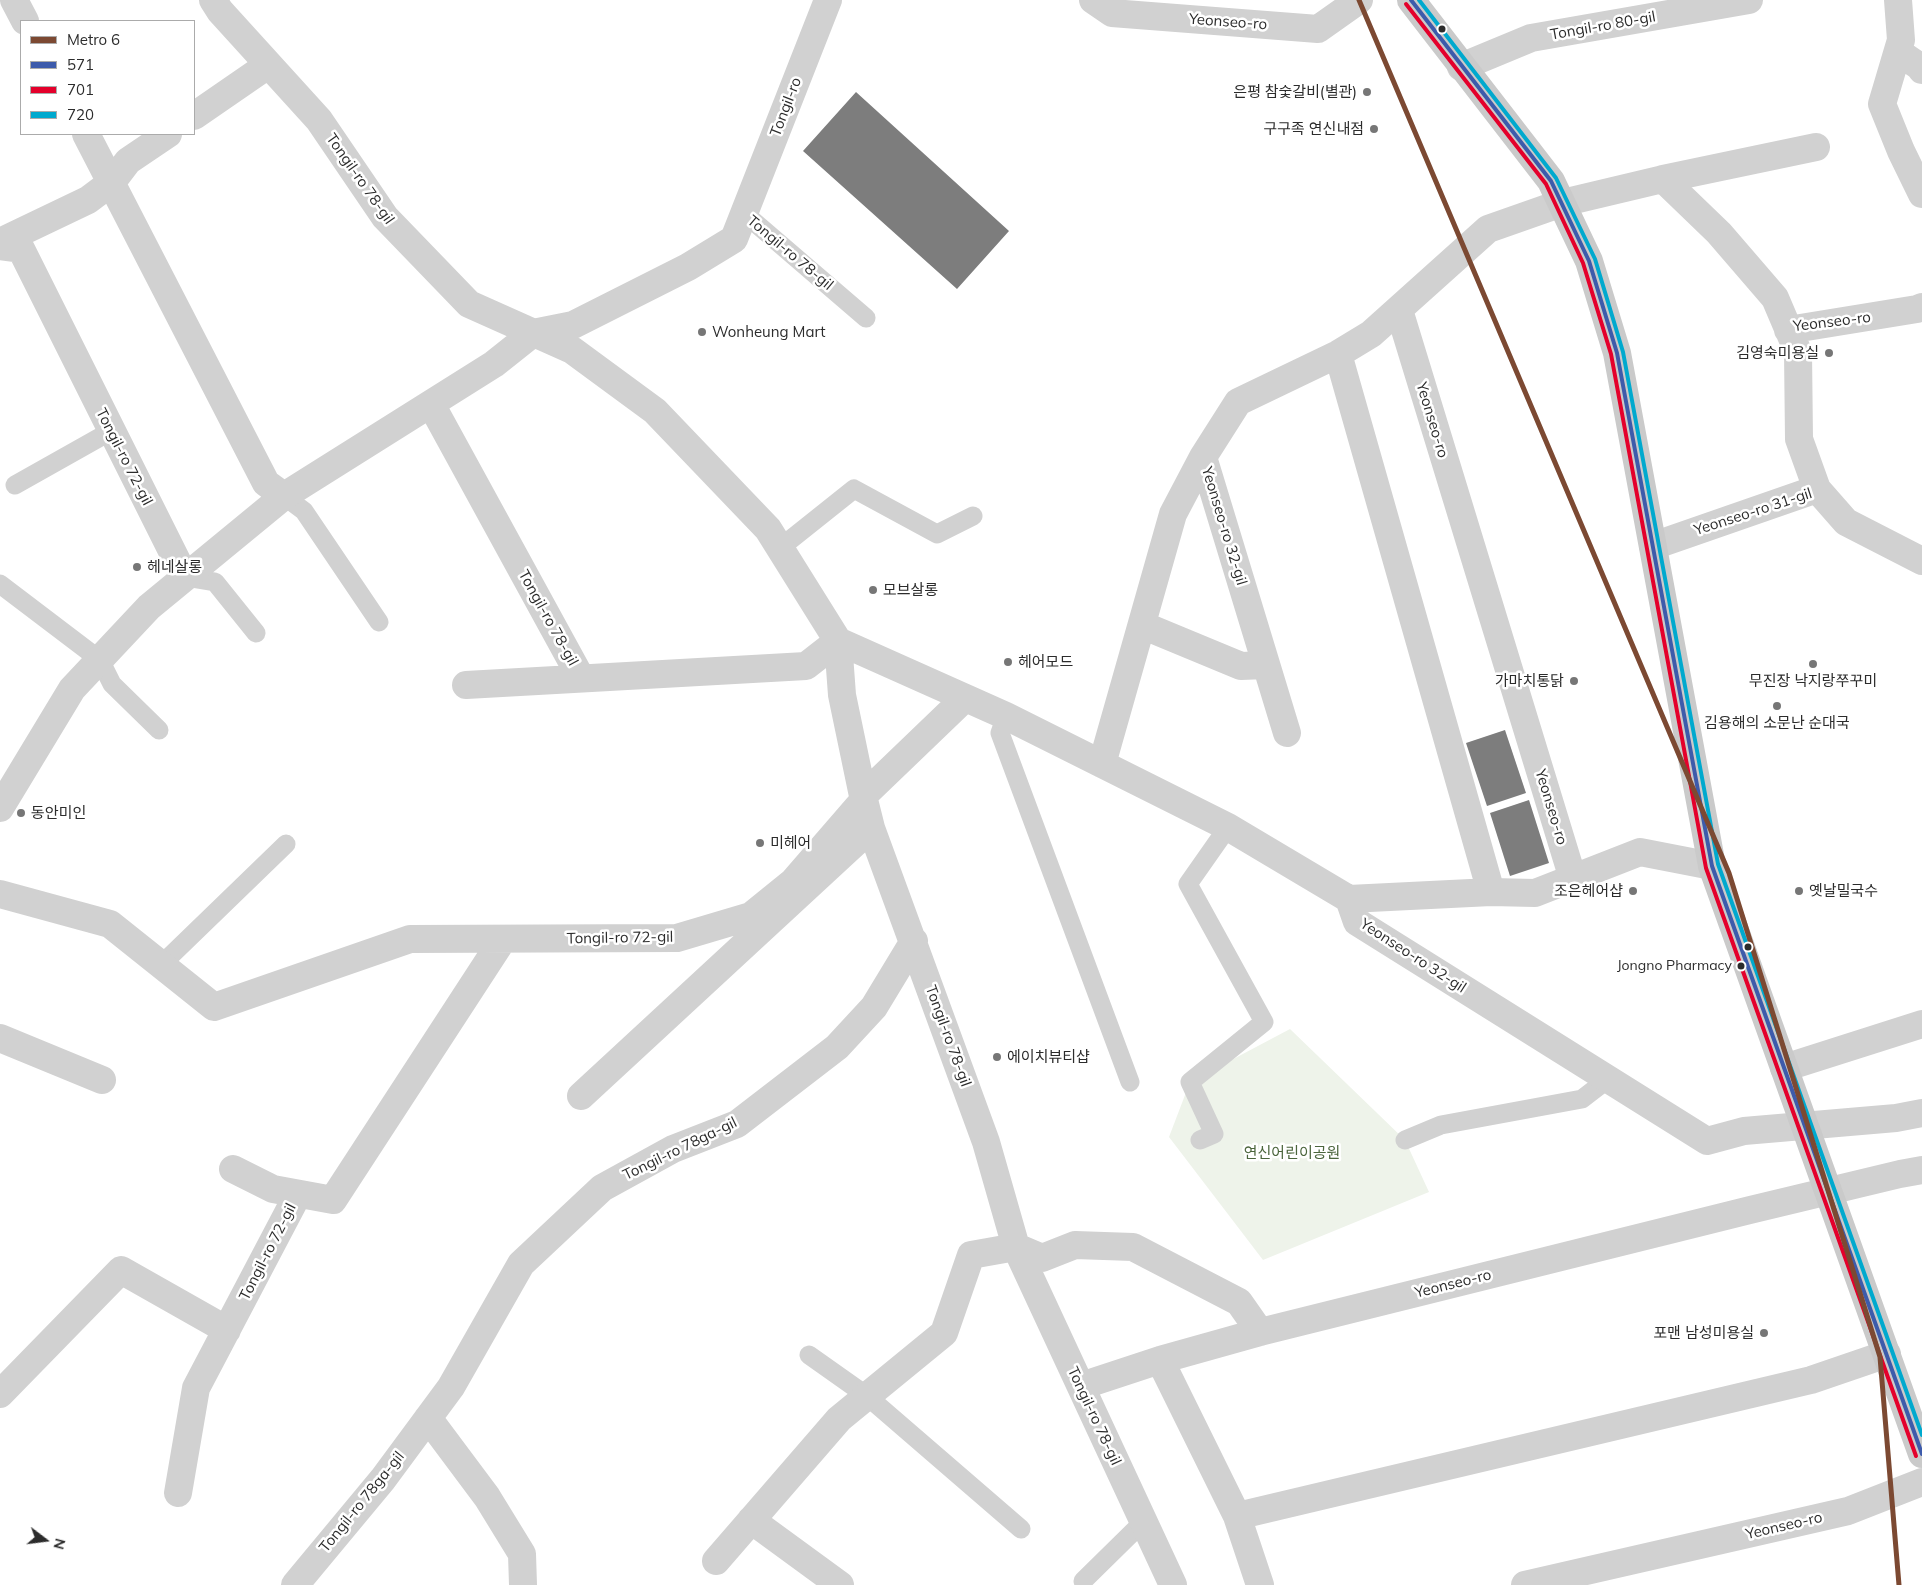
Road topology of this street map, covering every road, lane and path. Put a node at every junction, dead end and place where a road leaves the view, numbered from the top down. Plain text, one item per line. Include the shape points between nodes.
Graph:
1 (14, 0) edge
2 (213, 0) edge
3 (828, 0) edge
4 (1093, 0) edge
5 (1359, 0) edge
6 (1411, 0) edge
7 (1749, 0) edge
8 (1898, 0) edge
9 (24, 20) edge
10 (1898, 52) junction
11 (268, 65) junction
12 (1461, 67) junction
13 (1922, 70) edge
14 (195, 115) edge
15 (87, 135) edge
16 (167, 135) edge
17 (1816, 147) dead end
18 (1663, 179) junction
19 (112, 182) junction
20 (1922, 194) edge
21 (1562, 203) junction
22 (745, 214) junction
23 (0, 244) edge
24 (1922, 307) edge
25 (1399, 310) junction
26 (866, 318) dead end
27 (1788, 330) junction
28 (533, 333) junction
29 (1338, 354) junction
30 (431, 404) junction
31 (111, 431) junction
32 (1203, 457) junction
33 (15, 485) dead end
34 (1817, 489) junction
35 (284, 496) junction
36 (974, 516) dead end
37 (1653, 546) junction
38 (780, 548) junction
39 (1922, 561) edge
40 (185, 577) junction
41 (0, 584) edge
42 (379, 622) dead end
43 (1142, 626) junction
44 (256, 633) dead end
45 (838, 641) junction
46 (100, 660) junction
47 (1266, 665) junction
48 (581, 678) junction
49 (466, 685) dead end
50 (965, 698) junction
51 (1006, 716) junction
52 (159, 730) dead end
53 (1287, 733) dead end
54 (1102, 764) junction
55 (863, 798) junction
56 (0, 808) edge
57 (1228, 827) junction
58 (872, 828) junction
59 (286, 844) dead end
60 (1712, 866) junction
61 (1573, 878) junction
62 (1492, 892) junction
63 (0, 894) edge
64 (1349, 899) junction
65 (503, 939) junction
66 (914, 941) junction
67 (161, 965) junction
68 (1922, 1024) edge
69 (0, 1038) edge
70 (1784, 1068) junction
71 (1608, 1079) junction
72 (102, 1080) dead end
73 (1130, 1082) dead end
74 (582, 1096) dead end
75 (1922, 1113) edge
76 (1805, 1126) junction
77 (1200, 1140) dead end
78 (1405, 1140) dead end
79 (233, 1169) dead end
80 (1922, 1170) edge
81 (1828, 1192) junction
82 (298, 1194) junction
83 (1016, 1247) junction
84 (227, 1330) junction
85 (1260, 1332) junction
86 (1887, 1354) junction
87 (809, 1355) dead end
88 (1160, 1360) junction
89 (1081, 1386) junction
90 (0, 1394) edge
91 (868, 1396) junction
92 (428, 1418) junction
93 (1922, 1454) edge
94 (1922, 1482) edge
95 (178, 1493) dead end
96 (1237, 1516) junction
97 (751, 1520) junction
98 (1143, 1522) junction
99 (1021, 1529) dead end
100 (716, 1561) dead end
101 (1083, 1581) dead end
102 (295, 1585) edge
103 (523, 1585) edge
104 (840, 1585) edge
105 (1172, 1585) edge
106 (1260, 1585) edge
107 (1525, 1585) edge

1 - 9 street
2 - 11 street, Tongil-ro 78-gil
3 - 22 street, Tongil-ro
4 - 5 street, Yeonseo-ro via 1112,13 1318,29
6 - 12 main road
7 - 12 street, Tongil-ro 80-gil via 1532,38
8 - 10 street via 1901,40
10 - 13 street
10 - 20 street via 1882,104
11 - 14 street
11 - 28 street, Tongil-ro 78-gil via 319,120 384,217 469,304
12 - 21 main road via 1551,180
15 - 19 street
16 - 19 street via 128,161
17 - 18 street
18 - 21 street
18 - 27 street, Yeonseo-ro via 1719,233 1775,298
19 - 23 street via 88,200
19 - 35 street via 266,483
21 - 25 street via 1488,230
21 - 37 main road via 1589,261 1617,353
22 - 26 lane, Tongil-ro 78-gil
22 - 28 street, Tongil-ro 78-gil via 734,239 688,267 573,325
23 - 31 street, Tongil-ro 72-gil via 21,249
24 - 27 street, Yeonseo-ro
25 - 29 street via 1371,334
25 - 61 street, Yeonseo-ro
27 - 34 street via 1798,352 1799,439
28 - 30 street, Tongil-ro 78-gil via 494,364
28 - 38 street, Tongil-ro 78-gil via 572,350 655,411 768,529
29 - 32 street via 1238,402
29 - 62 street
30 - 35 street, Tongil-ro 78-gil
30 - 48 street, Tongil-ro 78-gil
31 - 33 lane
31 - 40 street, Tongil-ro 72-gil
32 - 43 street, Yeonseo-ro 32-gil via 1173,514
32 - 47 street, Yeonseo-ro 32-gil
34 - 37 street, Yeonseo-ro 31-gil
34 - 39 street, Yeonseo-ro 31-gil via 1846,522
35 - 40 street, Tongil-ro 78-gil
35 - 42 lane via 304,511
36 - 38 lane via 937,534 854,489
37 - 60 main road
38 - 45 street, Tongil-ro 78-gil
40 - 44 lane via 215,582
40 - 46 street via 148,607
41 - 46 lane
43 - 47 street via 1241,666
43 - 54 street, Yeonseo-ro 32-gil
45 - 48 street, Tongil-ro 78-gil via 806,666
45 - 50 street
45 - 55 street, Tongil-ro 78-gil via 842,695
46 - 52 lane via 112,684
46 - 56 street via 72,689
47 - 53 street, Yeonseo-ro 32-gil
48 - 49 street
50 - 51 street
50 - 55 street, Tongil-ro 72-gil
51 - 54 street
51 - 73 lane via 1000,733
54 - 57 street
55 - 58 street, Tongil-ro 78-gil
55 - 65 street, Tongil-ro 72-gil via 793,882 751,916 677,938
57 - 64 street
57 - 77 lane via 1188,884 1264,1022 1190,1082 1214,1134
58 - 66 street, Tongil-ro 78-gil
58 - 74 street
59 - 67 lane
60 - 61 street via 1640,852
60 - 70 main road
61 - 62 street via 1536,893
62 - 64 street
63 - 67 street, Tongil-ro 72-gil via 110,924
64 - 71 street, Yeonseo-ro 32-gil via 1357,922
65 - 67 street, Tongil-ro 72-gil via 410,939 214,1007
65 - 82 street, Tongil-ro 72-gil via 333,1200
66 - 83 street, Tongil-ro 78-gil via 986,1142
66 - 92 street, Tongil-ro 78ga-gil via 874,1007 837,1047 737,1124 673,1149 602,1188 520,1264 451,1387
68 - 70 street
69 - 72 street
70 - 76 main road
71 - 76 street, Yeonseo-ro 32-gil via 1707,1141 1744,1131
71 - 78 lane via 1582,1099 1442,1125
75 - 76 street, Yeonseo-ro 32-gil
76 - 81 main road
79 - 82 street via 273,1189
80 - 81 street, Yeonseo-ro
81 - 85 street, Yeonseo-ro
81 - 86 main road
82 - 84 street, Tongil-ro 72-gil
83 - 85 street via 1042,1258 1075,1245 1133,1247 1239,1302
83 - 89 street, Tongil-ro 78-gil
83 - 91 street via 971,1255 944,1333
84 - 90 street via 121,1270
84 - 95 street via 196,1388
85 - 88 street, Yeonseo-ro
86 - 93 main road
86 - 96 street via 1811,1380
87 - 91 lane
88 - 89 street, Yeonseo-ro
88 - 96 street
89 - 98 street, Tongil-ro 78-gil
91 - 97 street via 839,1419
91 - 99 lane
92 - 102 street, Tongil-ro 78ga-gil via 383,1479
92 - 103 street via 487,1497 522,1554
94 - 107 street, Yeonseo-ro via 1848,1511
96 - 106 street
97 - 100 street
97 - 104 street
98 - 101 lane
98 - 105 street, Tongil-ro 78-gil

